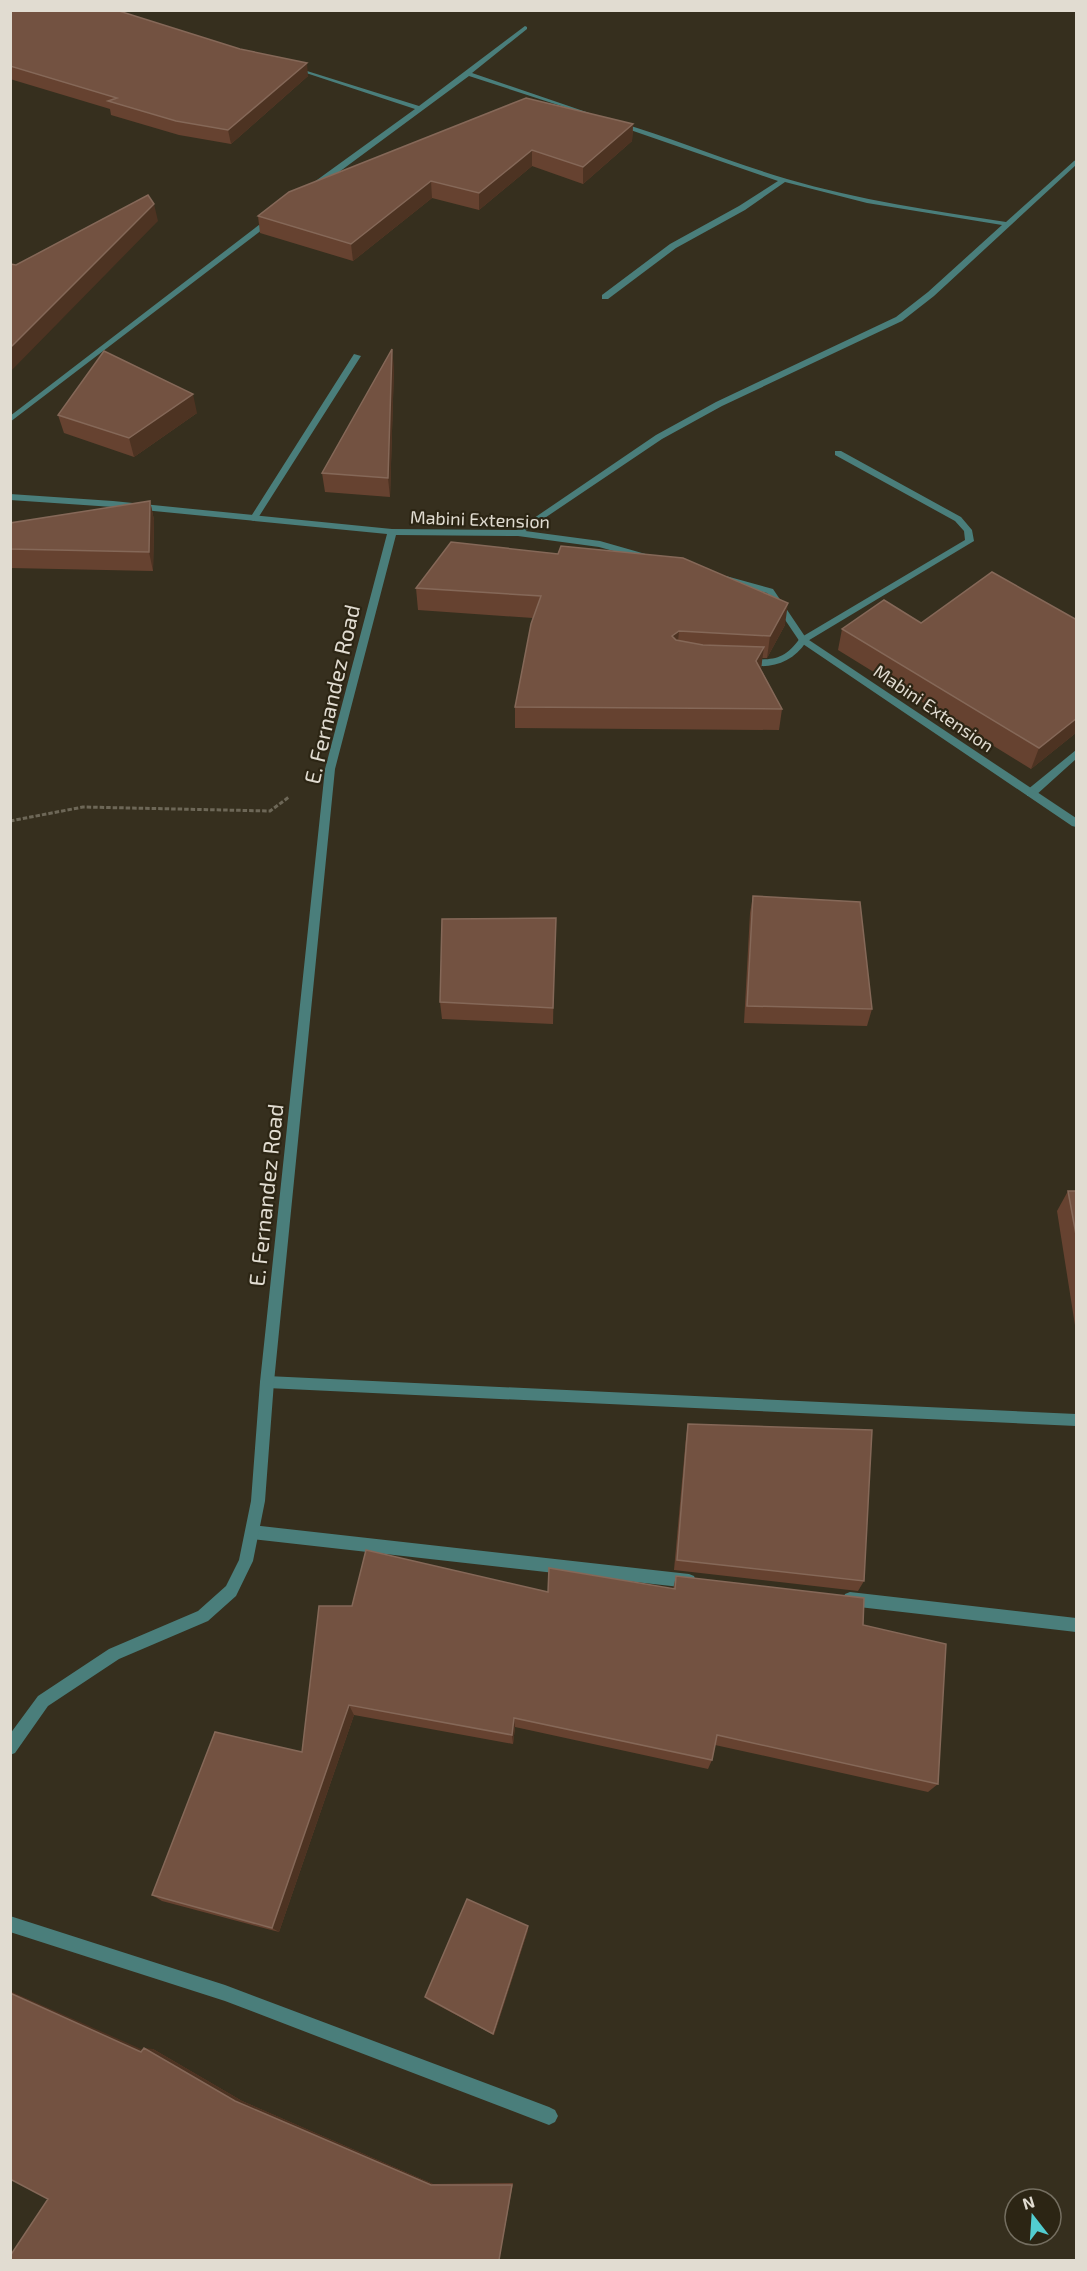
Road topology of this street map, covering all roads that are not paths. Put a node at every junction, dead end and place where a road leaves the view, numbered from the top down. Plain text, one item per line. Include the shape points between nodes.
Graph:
1 (525, 28) dead end
2 (282, 63) edge
3 (470, 74) junction
4 (417, 108) junction
5 (1077, 162) edge
6 (784, 180) junction
7 (310, 190) edge
8 (282, 211) edge
9 (1008, 224) junction
10 (605, 297) dead end
11 (357, 356) dead end
12 (10, 420) edge
13 (838, 453) dead end
14 (10, 497) edge
15 (254, 518) junction
16 (392, 532) junction
17 (518, 533) junction
18 (656, 560) edge
19 (713, 576) edge
20 (803, 640) junction
21 (731, 661) edge
22 (1077, 754) edge
23 (1031, 793) junction
24 (1077, 823) edge
25 (267, 1383) junction
26 (1077, 1420) edge
27 (252, 1532) junction
28 (700, 1582) edge
29 (829, 1597) edge
30 (1077, 1625) edge
31 (10, 1748) edge
32 (10, 1924) edge
33 (549, 2116) dead end

1 - 3 street
2 - 4 street
3 - 4 street
3 - 6 street
4 - 7 street
5 - 9 street
6 - 9 street via 908,210
6 - 10 street via 673,246
8 - 12 street
9 - 17 street via 899,319 718,404 659,437
11 - 15 street
13 - 20 street via 958,519 968,530 970,541
14 - 15 street, Mabini Extension
15 - 16 street, Mabini Extension
16 - 17 street, Mabini Extension
16 - 25 street, E. Fernandez Road via 330,769
17 - 18 street, Mabini Extension via 600,544
19 - 20 street, Mabini Extension via 770,591
20 - 21 street via 795,655 780,661
20 - 23 street, Mabini Extension
22 - 23 street
23 - 24 street, Mabini Extension
25 - 26 street
25 - 27 street, E. Fernandez Road
27 - 28 street
27 - 31 street, E. Fernandez Road via 246,1561 231,1591 203,1616 114,1654 44,1701
29 - 30 street
32 - 33 street via 225,1993

